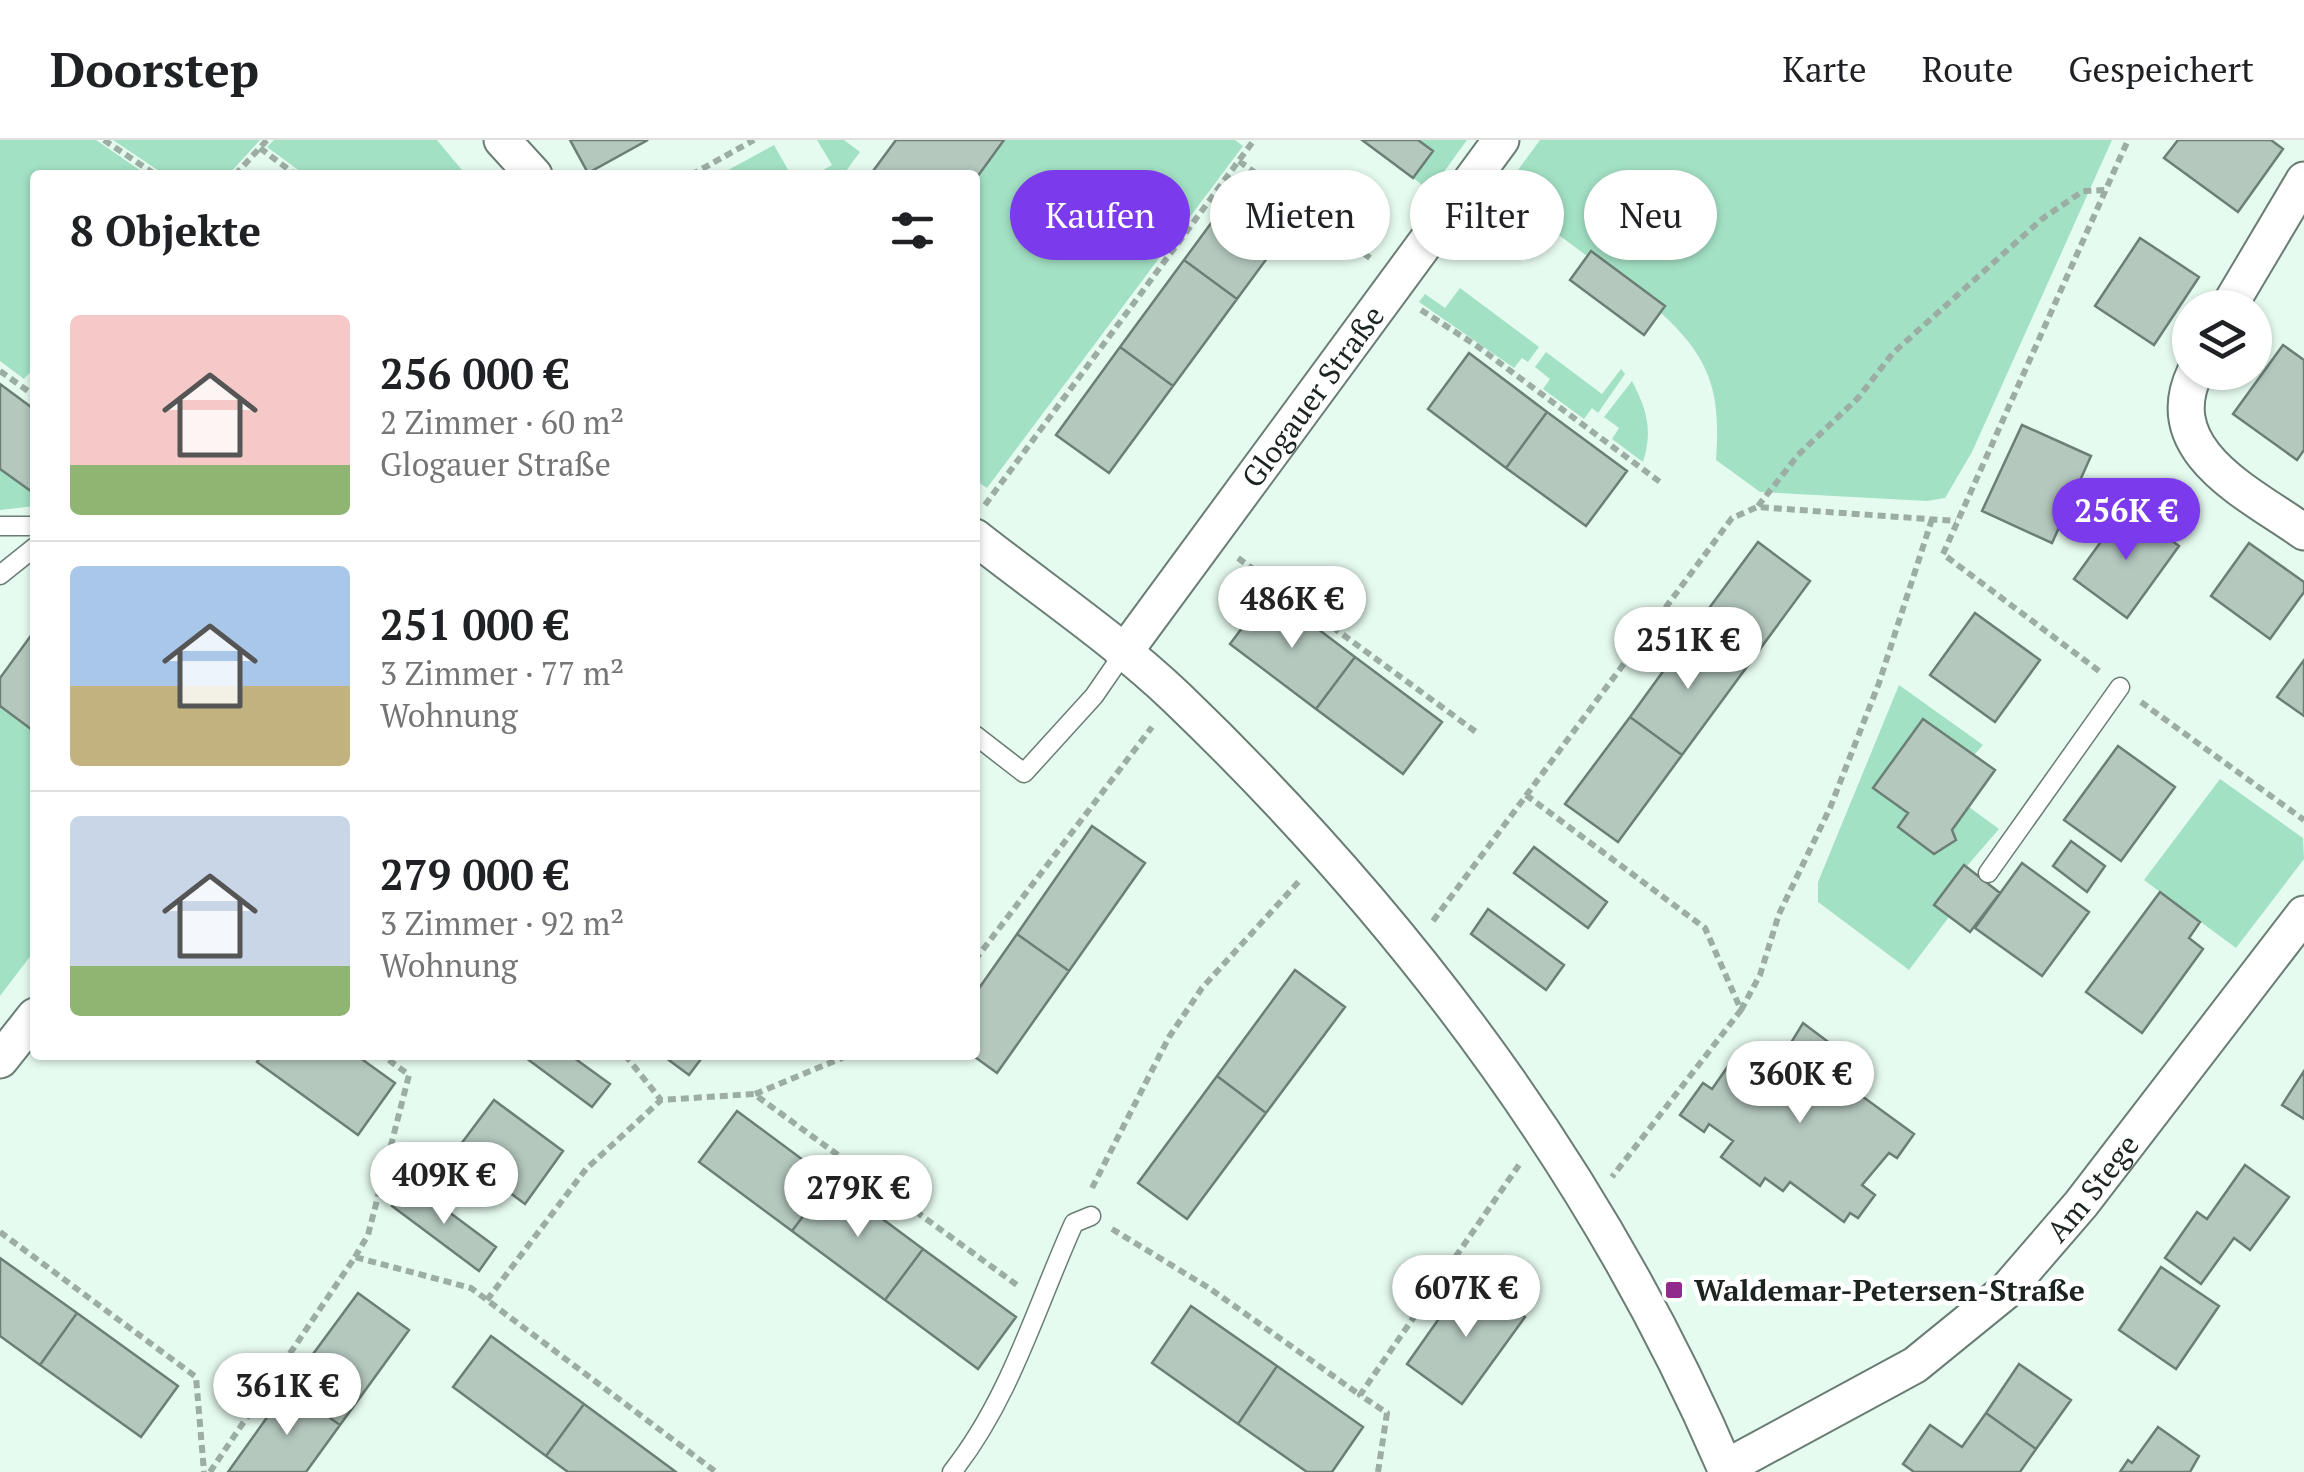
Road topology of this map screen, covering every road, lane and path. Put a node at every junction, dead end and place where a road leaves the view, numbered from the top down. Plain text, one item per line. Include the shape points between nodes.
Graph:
1 (104, 140) edge
2 (267, 140) edge
3 (502, 140) edge
4 (754, 140) edge
5 (1254, 140) edge
6 (1501, 140) edge
7 (2128, 140) edge
8 (260, 148) junction
9 (1239, 160) junction
10 (149, 170) edge
11 (240, 170) edge
12 (289, 170) edge
13 (529, 170) edge
14 (700, 170) edge
15 (2304, 180) edge
16 (2106, 190) junction
17 (1396, 284) junction
18 (2239, 290) edge
19 (0, 370) edge
20 (2187, 390) edge
21 (30, 392) edge
22 (1660, 482) dead end
23 (1757, 507) junction
24 (980, 511) edge
25 (1932, 519) junction
26 (1956, 521) junction
27 (0, 526) edge
28 (30, 526) edge
29 (2304, 532) edge
30 (1208, 536) junction
31 (980, 541) edge
32 (30, 551) edge
33 (1952, 561) dead end
34 (0, 575) edge
35 (1123, 654) junction
36 (2120, 687) dead end
37 (1174, 695) junction
38 (1476, 732) dead end
39 (980, 739) edge
40 (1526, 796) junction
41 (1328, 852) junction
42 (1988, 873) dead end
43 (2304, 914) edge
44 (1412, 950) junction
45 (980, 953) edge
46 (1741, 1010) junction
47 (30, 1022) edge
48 (0, 1060) edge
49 (389, 1060) edge
50 (629, 1060) edge
51 (838, 1060) edge
52 (754, 1094) junction
53 (661, 1100) junction
54 (1543, 1131) junction
55 (1590, 1206) junction
56 (1091, 1216) junction
57 (0, 1232) edge
58 (355, 1257) junction
59 (487, 1300) junction
60 (1039, 1301) junction
61 (1360, 1395) junction
62 (1726, 1470) edge
63 (207, 1472) edge
64 (716, 1472) edge
65 (952, 1472) edge
66 (1378, 1472) edge

1 - 10 path
2 - 8 path
3 - 13 street
4 - 14 path
5 - 9 path
6 - 17 street, Glogauer Straße
7 - 16 path
8 - 11 path
8 - 12 path
9 - 17 path
9 - 24 path
15 - 18 street
16 - 23 path via 2083,191 2042,219 1893,352
16 - 26 path
17 - 22 path
17 - 30 street, Glogauer Straße
19 - 21 path
20 - 29 street via 2187,427 2205,462
23 - 25 path
23 - 40 path via 1732,518
25 - 26 path
25 - 46 path via 1830,808
26 - 33 path via 1943,554
27 - 28 lane
30 - 35 street, Glogauer Straße
30 - 38 path
31 - 35 street
32 - 34 lane
35 - 37 street
35 - 39 lane via 1024,773
36 - 42 lane
37 - 41 street
37 - 45 path
40 - 44 path
40 - 46 path via 1705,928
41 - 44 street
41 - 56 path via 1250,931 1169,1037 1092,1180
43 - 62 street, Am Stege via 2082,1204 2006,1291 1916,1365
44 - 54 street
46 - 55 path
47 - 48 street
49 - 58 path via 409,1075 368,1235
50 - 53 path
51 - 52 path
52 - 53 path
52 - 60 path
53 - 59 path via 586,1169
54 - 55 street
54 - 61 path
55 - 62 street via 1648,1306
56 - 60 lane via 1074,1223
56 - 61 path via 1209,1288
57 - 63 path via 196,1377
58 - 59 path via 470,1288
58 - 63 path
59 - 64 path
60 - 65 lane via 1012,1374
61 - 66 path via 1386,1414

